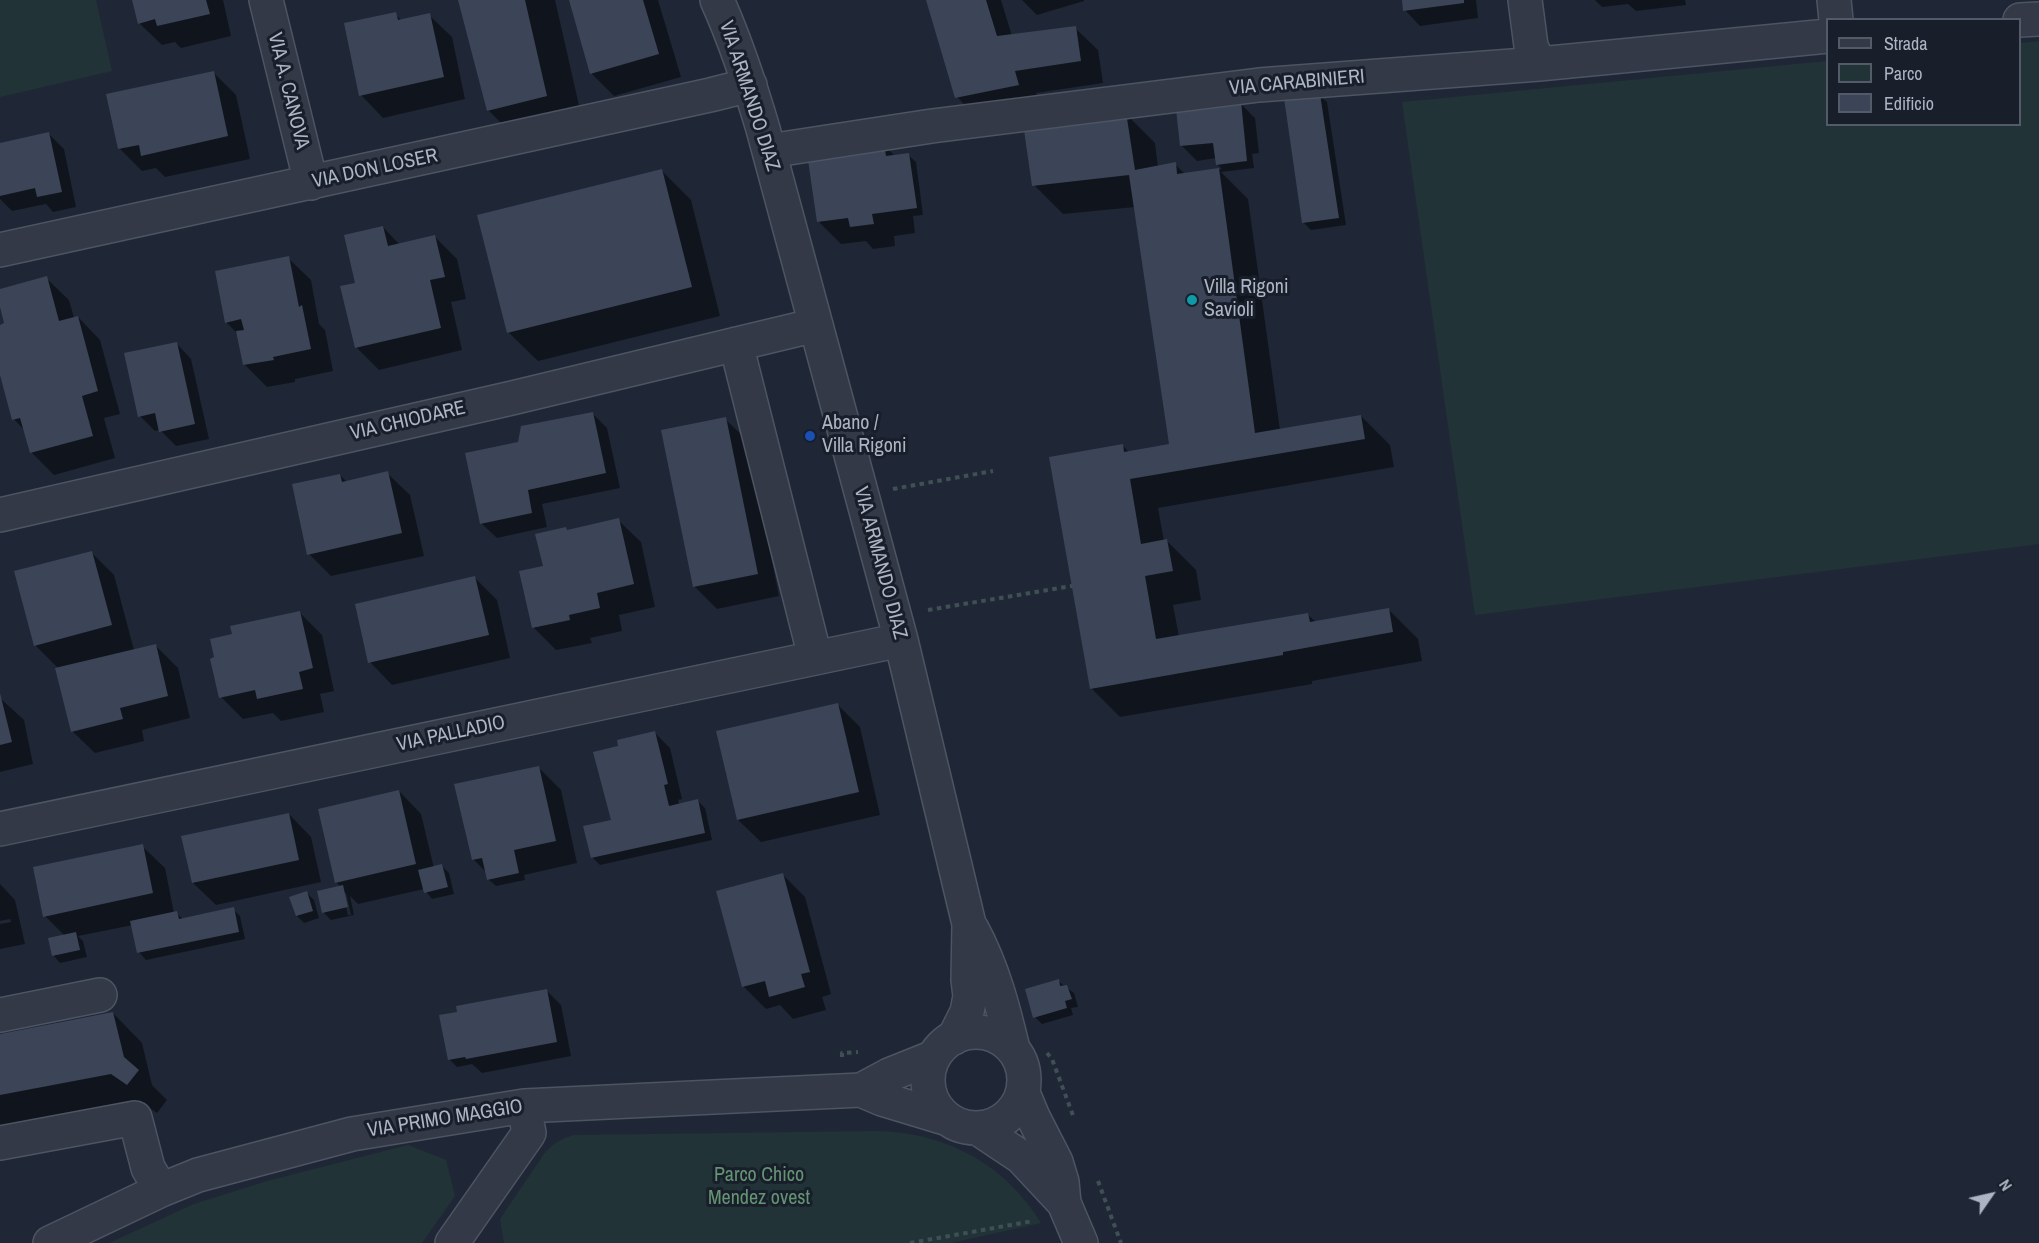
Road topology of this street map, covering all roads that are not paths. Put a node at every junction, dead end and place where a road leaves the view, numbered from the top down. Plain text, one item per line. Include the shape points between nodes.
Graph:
1 (266, 0) edge
2 (717, 0) edge
3 (1525, 0) edge
4 (1834, 0) edge
5 (1836, 18) edge
6 (2039, 19) edge
7 (2021, 20) edge
8 (1826, 36) edge
9 (1539, 64) junction
10 (750, 85) junction
11 (769, 151) junction
12 (311, 183) junction
13 (0, 250) edge
14 (816, 325) junction
15 (736, 344) junction
16 (0, 515) edge
17 (901, 640) junction
18 (815, 657) junction
19 (0, 830) edge
20 (969, 924) junction
21 (100, 995) dead end
22 (0, 1015) edge
23 (944, 1047) junction
24 (1013, 1049) junction
25 (861, 1090) junction
26 (1023, 1093) junction
27 (524, 1106) junction
28 (948, 1119) junction
29 (979, 1129) junction
30 (0, 1143) edge
31 (161, 1190) junction
32 (1054, 1211) junction
33 (50, 1243) edge
34 (452, 1243) edge
35 (1081, 1243) edge

1 - 12 street, VIA A. CANOVA
2 - 10 street, VIA ARMANDO DIAZ
3 - 9 street via 1531,46
4 - 5 street
6 - 7 street
8 - 9 street, VIA CARABINIERI
9 - 11 street, VIA CARABINIERI via 1259,85 932,126
10 - 11 street, VIA ARMANDO DIAZ
10 - 12 street, VIA DON LOSER
11 - 14 street, VIA ARMANDO DIAZ
12 - 13 street, VIA DON LOSER
14 - 15 street, VIA CHIODARE
14 - 17 street, VIA ARMANDO DIAZ
15 - 16 street, VIA CHIODARE
15 - 18 street
17 - 18 street, VIA PALLADIO
17 - 20 street, VIA ARMANDO DIAZ
18 - 19 street, VIA PALLADIO
20 - 23 street, VIA ARMANDO DIAZ via 967,1012
20 - 24 street, VIA ARMANDO DIAZ via 993,974
21 - 22 street
23 - 24 street via 969,1032 986,1033
23 - 25 street, VIA PRIMO MAGGIO
23 - 28 street via 929,1073 929,1090
24 - 26 street via 1025,1077
25 - 27 street, VIA PRIMO MAGGIO
25 - 28 street, VIA PRIMO MAGGIO
26 - 29 street via 1014,1111 999,1124
26 - 32 street via 1062,1182
27 - 31 street, VIA PRIMO MAGGIO via 352,1134 198,1175
27 - 34 street via 529,1133
28 - 29 street via 962,1127
29 - 32 street via 1021,1157
30 - 31 street via 135,1118 148,1167
31 - 33 street, VIA PRIMO MAGGIO
32 - 35 street

